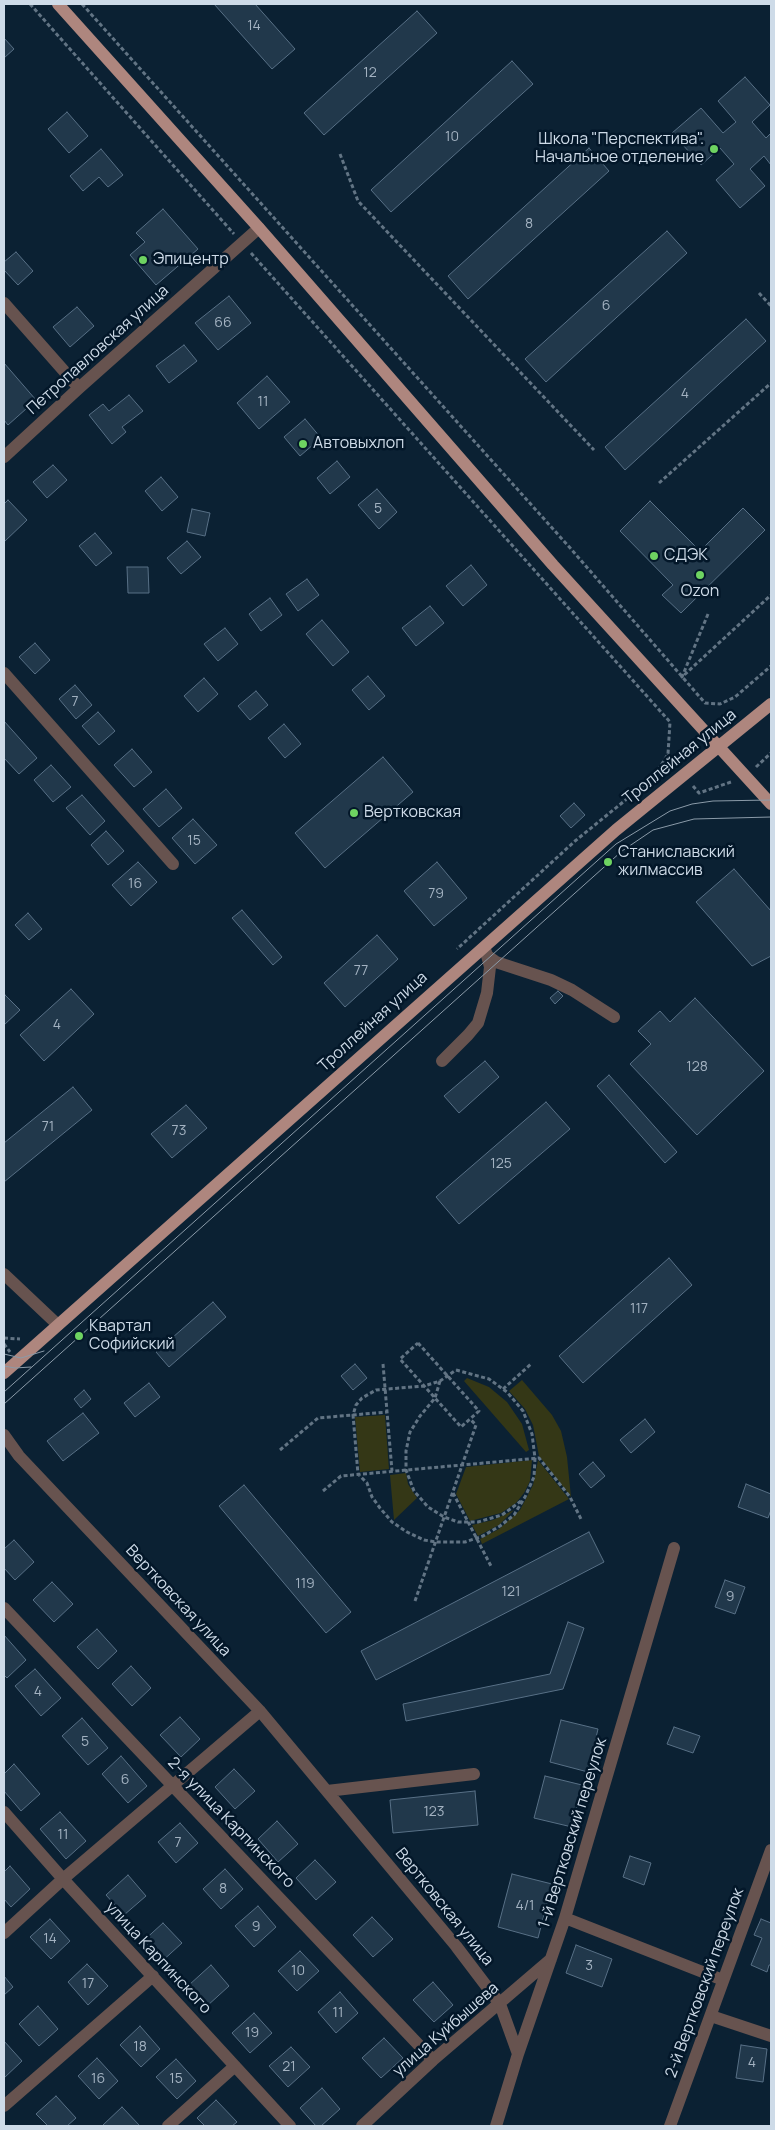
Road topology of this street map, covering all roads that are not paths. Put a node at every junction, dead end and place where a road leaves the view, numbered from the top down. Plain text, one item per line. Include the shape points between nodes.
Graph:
1 (58, 4) edge
2 (259, 228) junction
3 (4, 304) edge
4 (78, 388) junction
5 (4, 457) edge
6 (4, 673) edge
7 (771, 704) edge
8 (720, 746) junction
9 (771, 804) edge
10 (173, 864) dead end
11 (486, 952) junction
12 (614, 1017) dead end
13 (442, 1061) dead end
14 (4, 1274) edge
15 (58, 1325) junction
16 (4, 1373) edge
17 (4, 1435) edge
18 (674, 1548) dead end
19 (4, 1608) edge
20 (260, 1711) junction
21 (474, 1774) dead end
22 (173, 1785) junction
23 (327, 1791) junction
24 (4, 1812) edge
25 (771, 1850) edge
26 (62, 1879) junction
27 (565, 1918) junction
28 (4, 1933) edge
29 (552, 1958) junction
30 (153, 1976) junction
31 (723, 1980) junction
32 (500, 2004) junction
33 (711, 2016) junction
34 (771, 2036) edge
35 (518, 2054) junction
36 (433, 2060) junction
37 (235, 2066) junction
38 (4, 2106) edge
39 (168, 2126) edge
40 (290, 2126) edge
41 (362, 2126) edge
42 (496, 2126) edge
43 (670, 2126) edge

1 - 2 main road
2 - 4 street, Петропавловская улица
2 - 8 main road via 553,566
3 - 4 street
4 - 5 street, Петропавловская улица
6 - 10 street
7 - 8 main road, Троллейная улица
8 - 9 main road
8 - 11 main road, Троллейная улица via 616,830
11 - 12 street via 496,962 572,990
11 - 13 street via 490,968 478,1023
11 - 15 main road, Троллейная улица
14 - 15 street
15 - 16 main road, Троллейная улица
17 - 20 street, Вертковская улица via 19,1456
18 - 27 street, 1-й Вертковский переулок
19 - 22 street, 2-я улица Карпинского
20 - 22 street
20 - 23 street, Вертковская улица
21 - 23 street
22 - 26 street
22 - 36 street, 2-я улица Карпинского
23 - 32 street, Вертковская улица
24 - 26 street, улица Карпинского
25 - 31 street, 2-й Вертковский переулок
26 - 28 street
26 - 30 street, улица Карпинского
27 - 29 street, 1-й Вертковский переулок
27 - 31 street
29 - 32 street, улица Куйбышева
29 - 35 street, 1-й Вертковский переулок
30 - 37 street, улица Карпинского
30 - 38 street
31 - 33 street, 2-й Вертковский переулок
32 - 35 street, Вертковская улица
32 - 36 street, улица Куйбышева
33 - 34 street
33 - 43 street, 2-й Вертковский переулок
35 - 42 street, 1-й Вертковский переулок
36 - 41 street, улица Куйбышева
37 - 39 street
37 - 40 street, улица Карпинского

